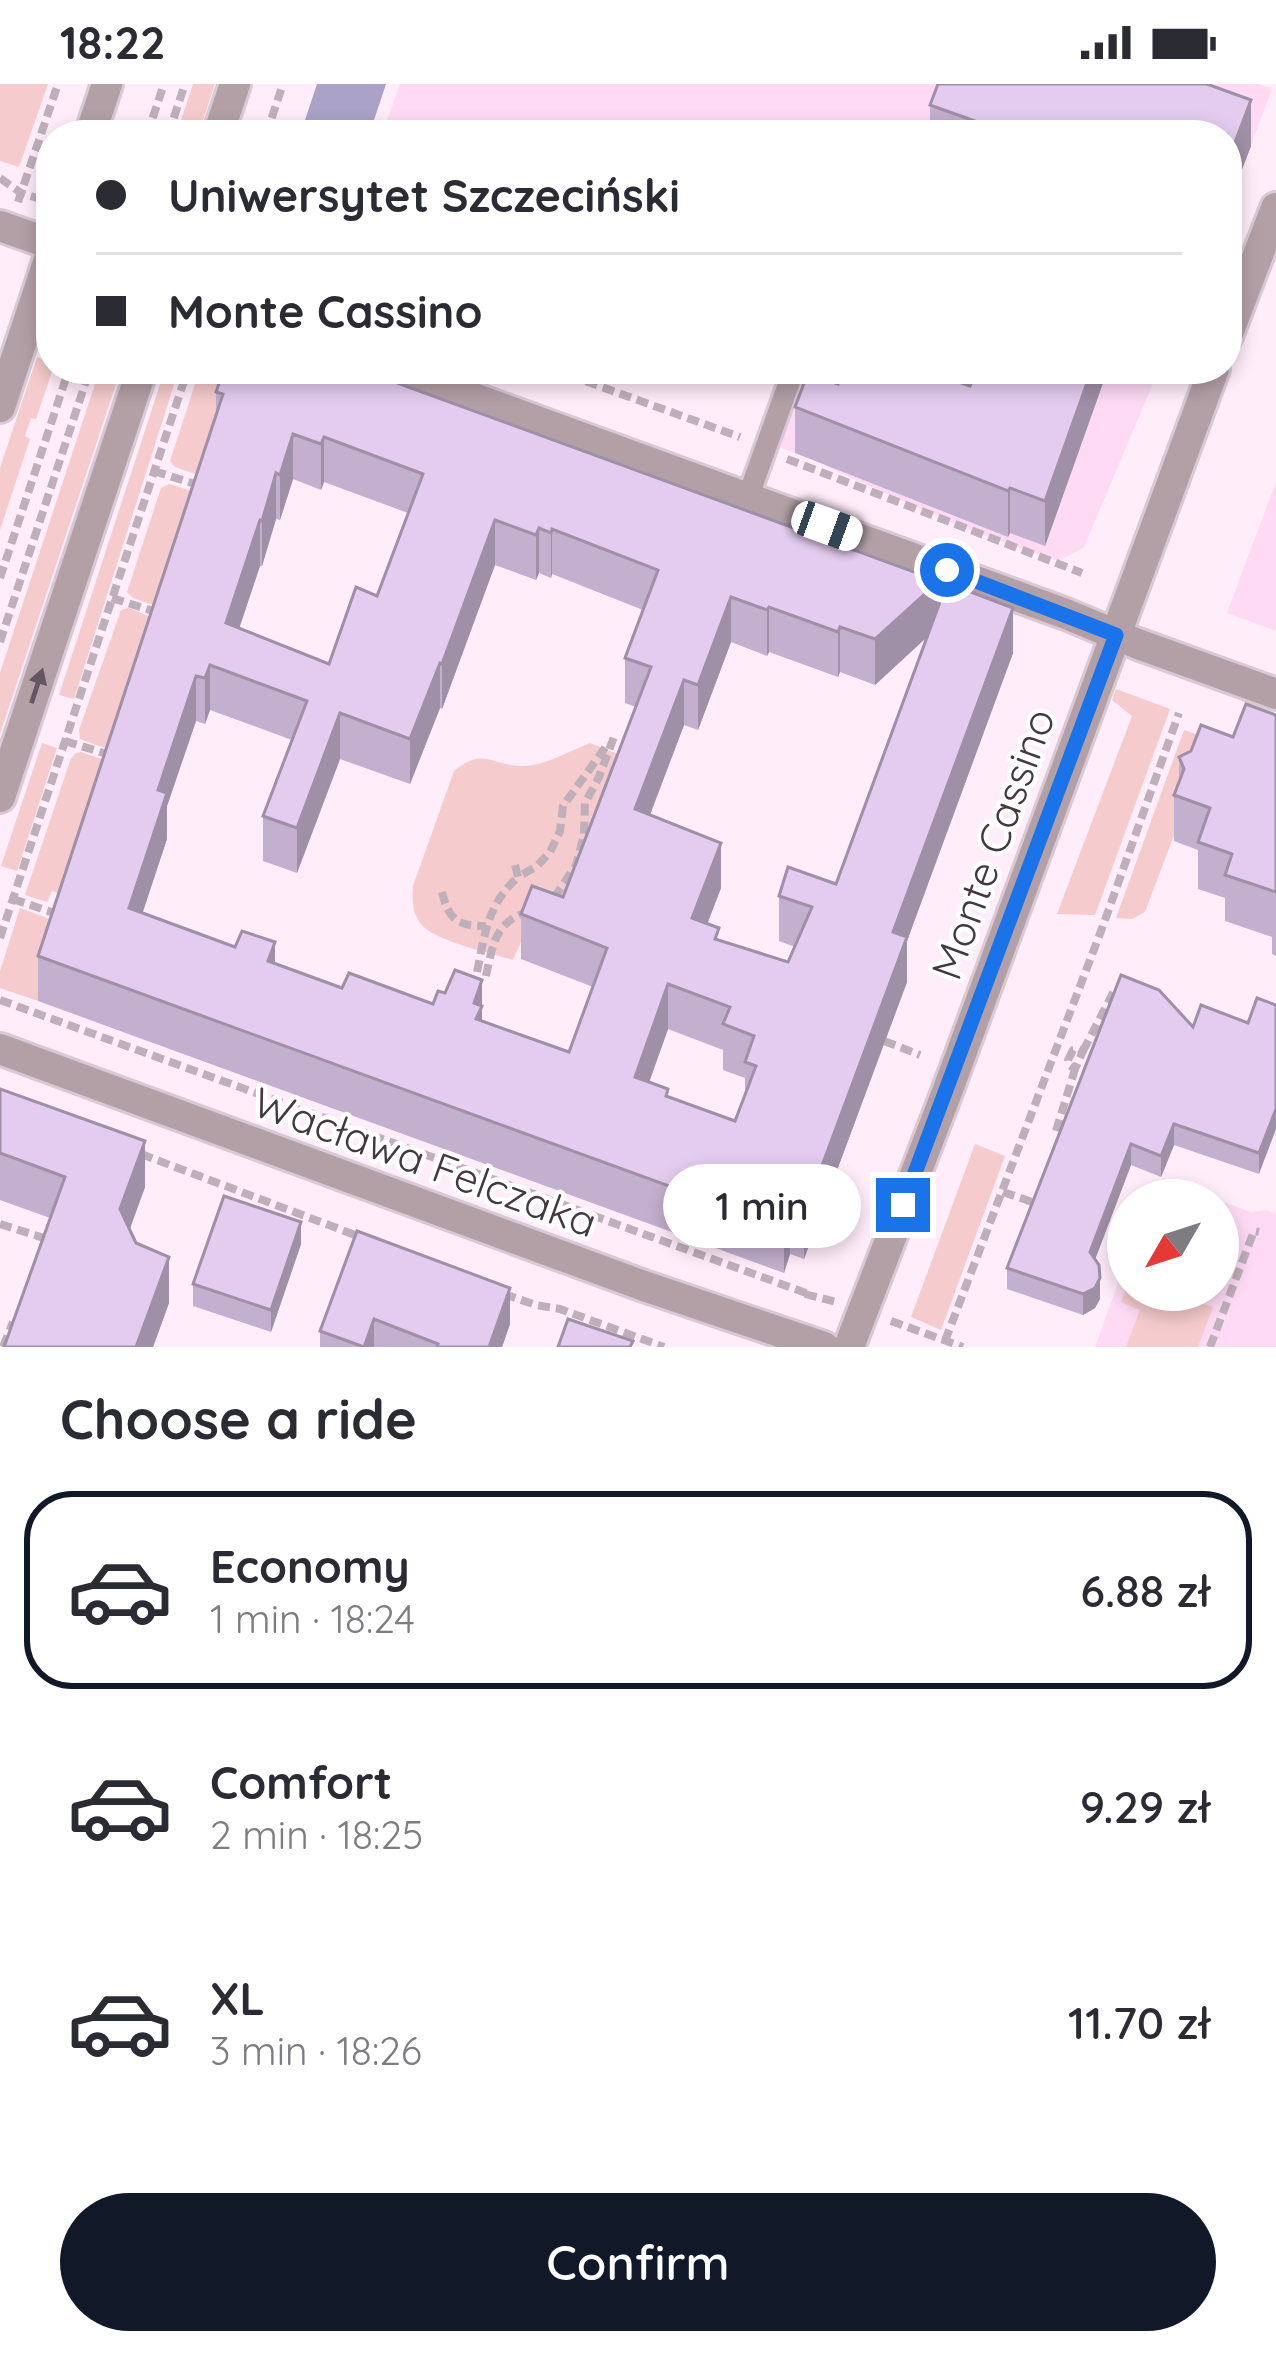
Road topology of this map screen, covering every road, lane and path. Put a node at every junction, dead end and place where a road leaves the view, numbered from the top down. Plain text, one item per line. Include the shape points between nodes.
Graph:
1 (58, 84) edge
2 (107, 84) edge
3 (164, 84) edge
4 (184, 84) edge
5 (235, 84) edge
6 (283, 84) edge
7 (46, 120) edge
8 (95, 120) edge
9 (152, 120) edge
10 (173, 120) edge
11 (223, 120) edge
12 (271, 120) edge
13 (36, 151) edge
14 (0, 178) edge
15 (22, 194) junction
16 (36, 198) edge
17 (1276, 208) edge
18 (7, 217) edge
19 (36, 238) edge
20 (36, 295) edge
21 (1242, 297) edge
22 (64, 384) edge
23 (86, 384) edge
24 (137, 384) edge
25 (183, 384) edge
26 (435, 384) edge
27 (592, 384) edge
28 (788, 384) edge
29 (1208, 384) edge
30 (0, 407) edge
31 (765, 448) junction
32 (154, 470) junction
33 (207, 488) edge
34 (748, 497) junction
35 (1082, 573) dead end
36 (0, 578) edge
37 (112, 598) junction
38 (165, 615) edge
39 (1116, 635) junction
40 (0, 642) edge
41 (1276, 694) edge
42 (1180, 713) dead end
43 (65, 741) junction
44 (118, 758) edge
45 (0, 797) edge
46 (515, 865) dead end
47 (518, 877) junction
48 (442, 892) dead end
49 (13, 898) junction
50 (65, 917) edge
51 (487, 926) junction
52 (0, 938) edge
53 (1127, 993) edge
54 (0, 1000) edge
55 (884, 1042) edge
56 (0, 1049) edge
57 (1056, 1051) junction
58 (920, 1055) dead end
59 (1078, 1059) junction
60 (1056, 1130) edge
61 (126, 1149) edge
62 (1003, 1192) junction
63 (1039, 1205) edge
64 (0, 1224) edge
65 (1259, 1232) dead end
66 (379, 1248) edge
67 (38, 1261) edge
68 (491, 1289) edge
69 (806, 1293) junction
70 (21, 1304) edge
71 (840, 1304) dead end
72 (798, 1312) dead end
73 (885, 1319) dead end
74 (941, 1342) edge
75 (3, 1347) edge
76 (664, 1347) edge
77 (824, 1347) edge
78 (849, 1347) edge
79 (963, 1347) edge
80 (1210, 1347) edge

1 - 7 path
2 - 8 street
3 - 9 path
4 - 10 path
5 - 11 street
6 - 12 path
13 - 15 path
14 - 15 path
15 - 16 path
15 - 18 path
17 - 21 street
18 - 19 street
20 - 30 street
22 - 36 path
23 - 40 path
45 -> 24 street
25 - 32 path
26 - 34 street
27 - 31 path
28 - 31 lane
29 - 39 street, Monte Cassino
31 - 34 lane
31 - 35 path
32 - 33 path
32 - 37 path
34 - 39 street
37 - 38 path
37 - 43 path
39 - 41 street
39 - 78 street, Monte Cassino
42 - 57 path
43 - 44 path
43 - 49 path
46 - 47 path
47 - 51 path
47 - 51 path via 550,852 562,806 614,734 585,803 576,865 554,899 505,923 482,974
48 - 51 path via 455,921
49 - 50 path
49 - 52 path
53 - 59 path via 1115,989
54 - 69 path
55 - 58 path
56 - 77 street, Wacława Felczaka
57 - 59 path
57 - 62 path
59 - 60 path
61 - 66 path
62 - 63 path
62 - 74 path
64 - 67 path via 47,1239
65 - 80 path
68 - 76 path
69 - 71 path
69 - 72 path
70 - 75 path
73 - 74 path
74 - 79 path

